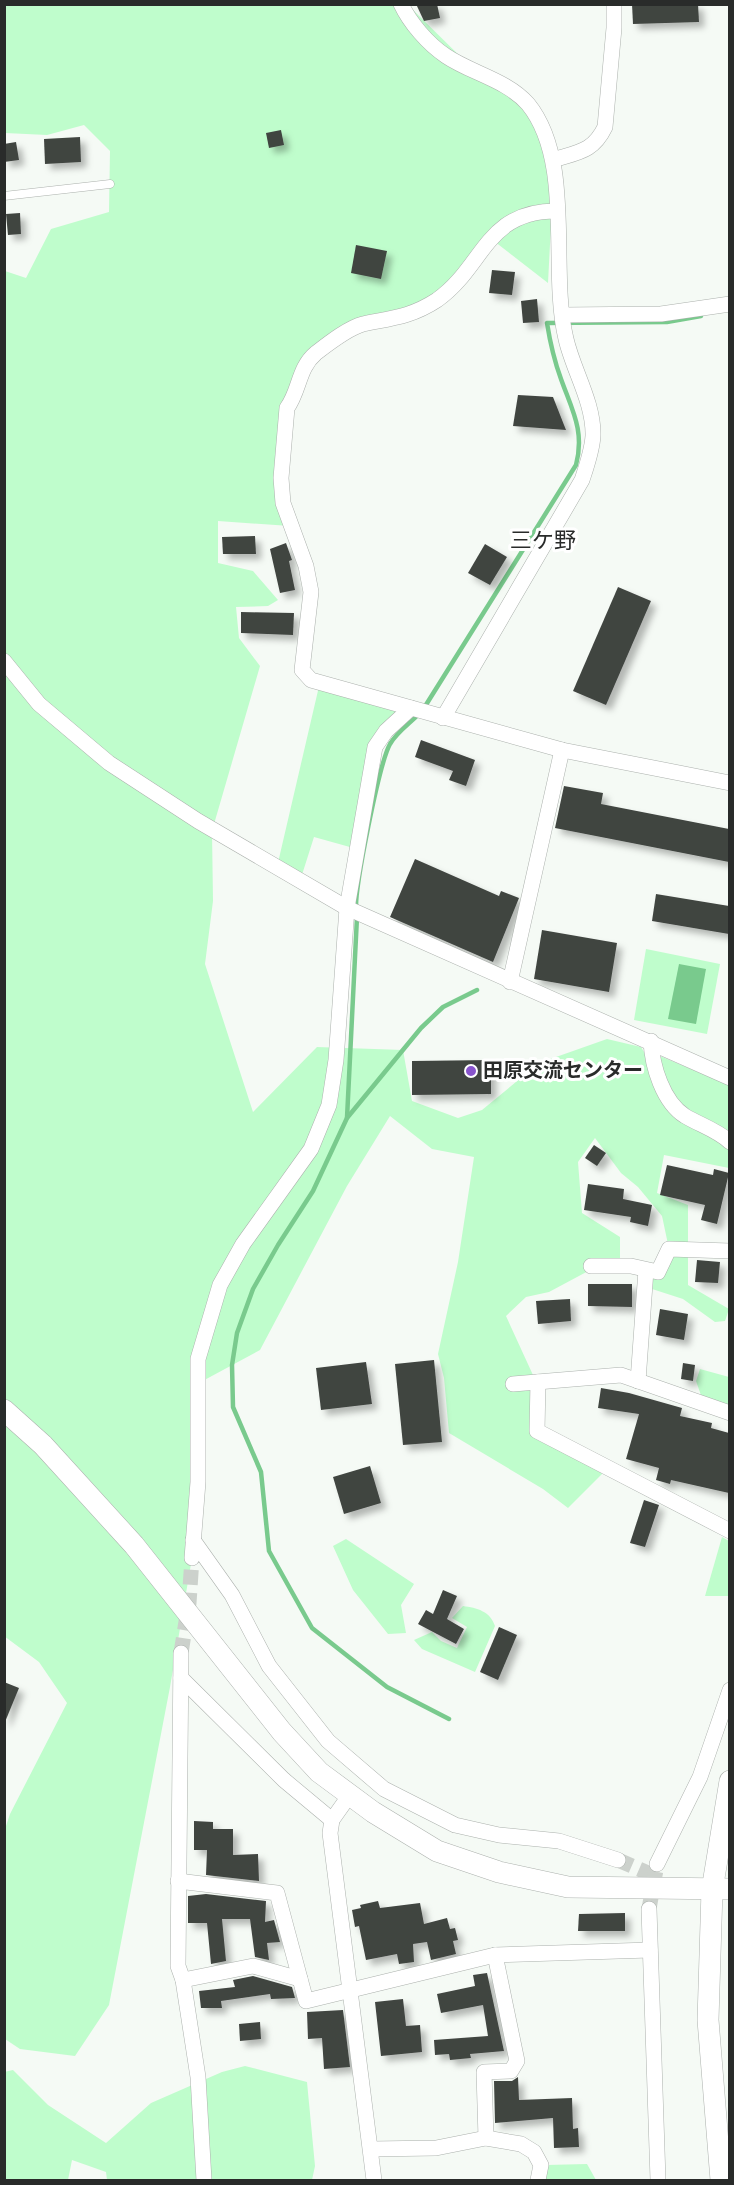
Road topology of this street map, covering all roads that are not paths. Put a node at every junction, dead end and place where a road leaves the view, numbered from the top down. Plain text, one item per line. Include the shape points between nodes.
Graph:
1 (401, 4) edge
2 (614, 4) edge
3 (553, 160) junction
4 (110, 184) dead end
5 (4, 196) edge
6 (556, 212) junction
7 (729, 303) edge
8 (563, 315) junction
9 (4, 661) edge
10 (411, 708) junction
11 (443, 718) junction
12 (562, 750) junction
13 (729, 783) edge
14 (347, 908) junction
15 (510, 982) junction
16 (651, 1041) junction
17 (729, 1078) edge
18 (729, 1142) edge
19 (729, 1251) edge
20 (591, 1266) dead end
21 (646, 1270) junction
22 (638, 1381) junction
23 (538, 1382) junction
24 (513, 1384) dead end
25 (4, 1410) edge
26 (729, 1413) edge
27 (729, 1531) edge
28 (193, 1540) junction
29 (192, 1558) tunnel mouth
30 (181, 1653) tunnel mouth
31 (181, 1678) junction
32 (729, 1690) edge
33 (729, 1781) edge
34 (349, 1796) junction
35 (332, 1820) junction
36 (618, 1860) tunnel mouth
37 (657, 1864) tunnel mouth
38 (178, 1881) junction
39 (721, 1889) edge
40 (649, 1909) tunnel mouth
41 (650, 1950) junction
42 (495, 1955) junction
43 (300, 1979) junction
44 (183, 1980) junction
45 (350, 1989) junction
46 (486, 2138) junction
47 (372, 2149) junction
48 (204, 2181) edge
49 (374, 2181) edge
50 (538, 2181) edge
51 (658, 2181) edge
52 (720, 2181) edge

1 - 3 street via 422,34 446,56 504,86 527,103 544,128
2 - 3 street via 605,127 589,148
3 - 6 street
4 - 5 lane
6 - 8 street
6 - 10 street via 534,211 520,216 490,238 454,286 436,300 405,317 361,325 314,354 302,368 287,408 281,478 283,503 306,566 311,592 302,670 311,680
7 - 8 street via 661,314
8 - 11 street via 593,434 590,456 582,480
9 - 14 street via 39,704 109,763 198,821
10 - 11 street
10 - 14 street via 375,747
11 - 12 street
12 - 13 street
12 - 15 street
14 - 15 street
14 - 28 street via 329,1106 311,1149 243,1244 220,1285 203,1340 197,1372 199,1432
15 - 16 street
16 - 17 street
16 - 18 street via 651,1057 664,1092 682,1114
19 - 21 street via 669,1249 658,1272
20 - 21 street
21 - 22 street
22 - 23 street via 621,1375
22 - 26 street
23 - 24 street
23 - 27 street via 537,1431
25 - 34 street via 43,1445 134,1545 282,1732
28 - 29 street
28 - 36 street via 232,1595 269,1666 328,1741 384,1789 455,1825 499,1835 559,1841
30 - 31 street
31 - 35 street via 284,1780
31 - 38 street
32 - 37 street via 700,1777
33 - 39 street
34 - 35 street
34 - 39 street via 437,1851 499,1872 568,1887
35 - 45 street via 330,1833
38 - 43 street via 277,1893
38 - 44 street via 178,1966
39 - 52 street via 708,2020
40 - 41 street
41 - 42 street
41 - 51 street
42 - 45 street
42 - 46 street via 517,2061 511,2071 484,2072
43 - 44 street via 253,1966
43 - 45 street via 306,2001
44 - 48 street via 198,2077
45 - 47 street
46 - 47 street via 436,2148
46 - 50 street via 521,2144 534,2152 541,2165
47 - 49 street

